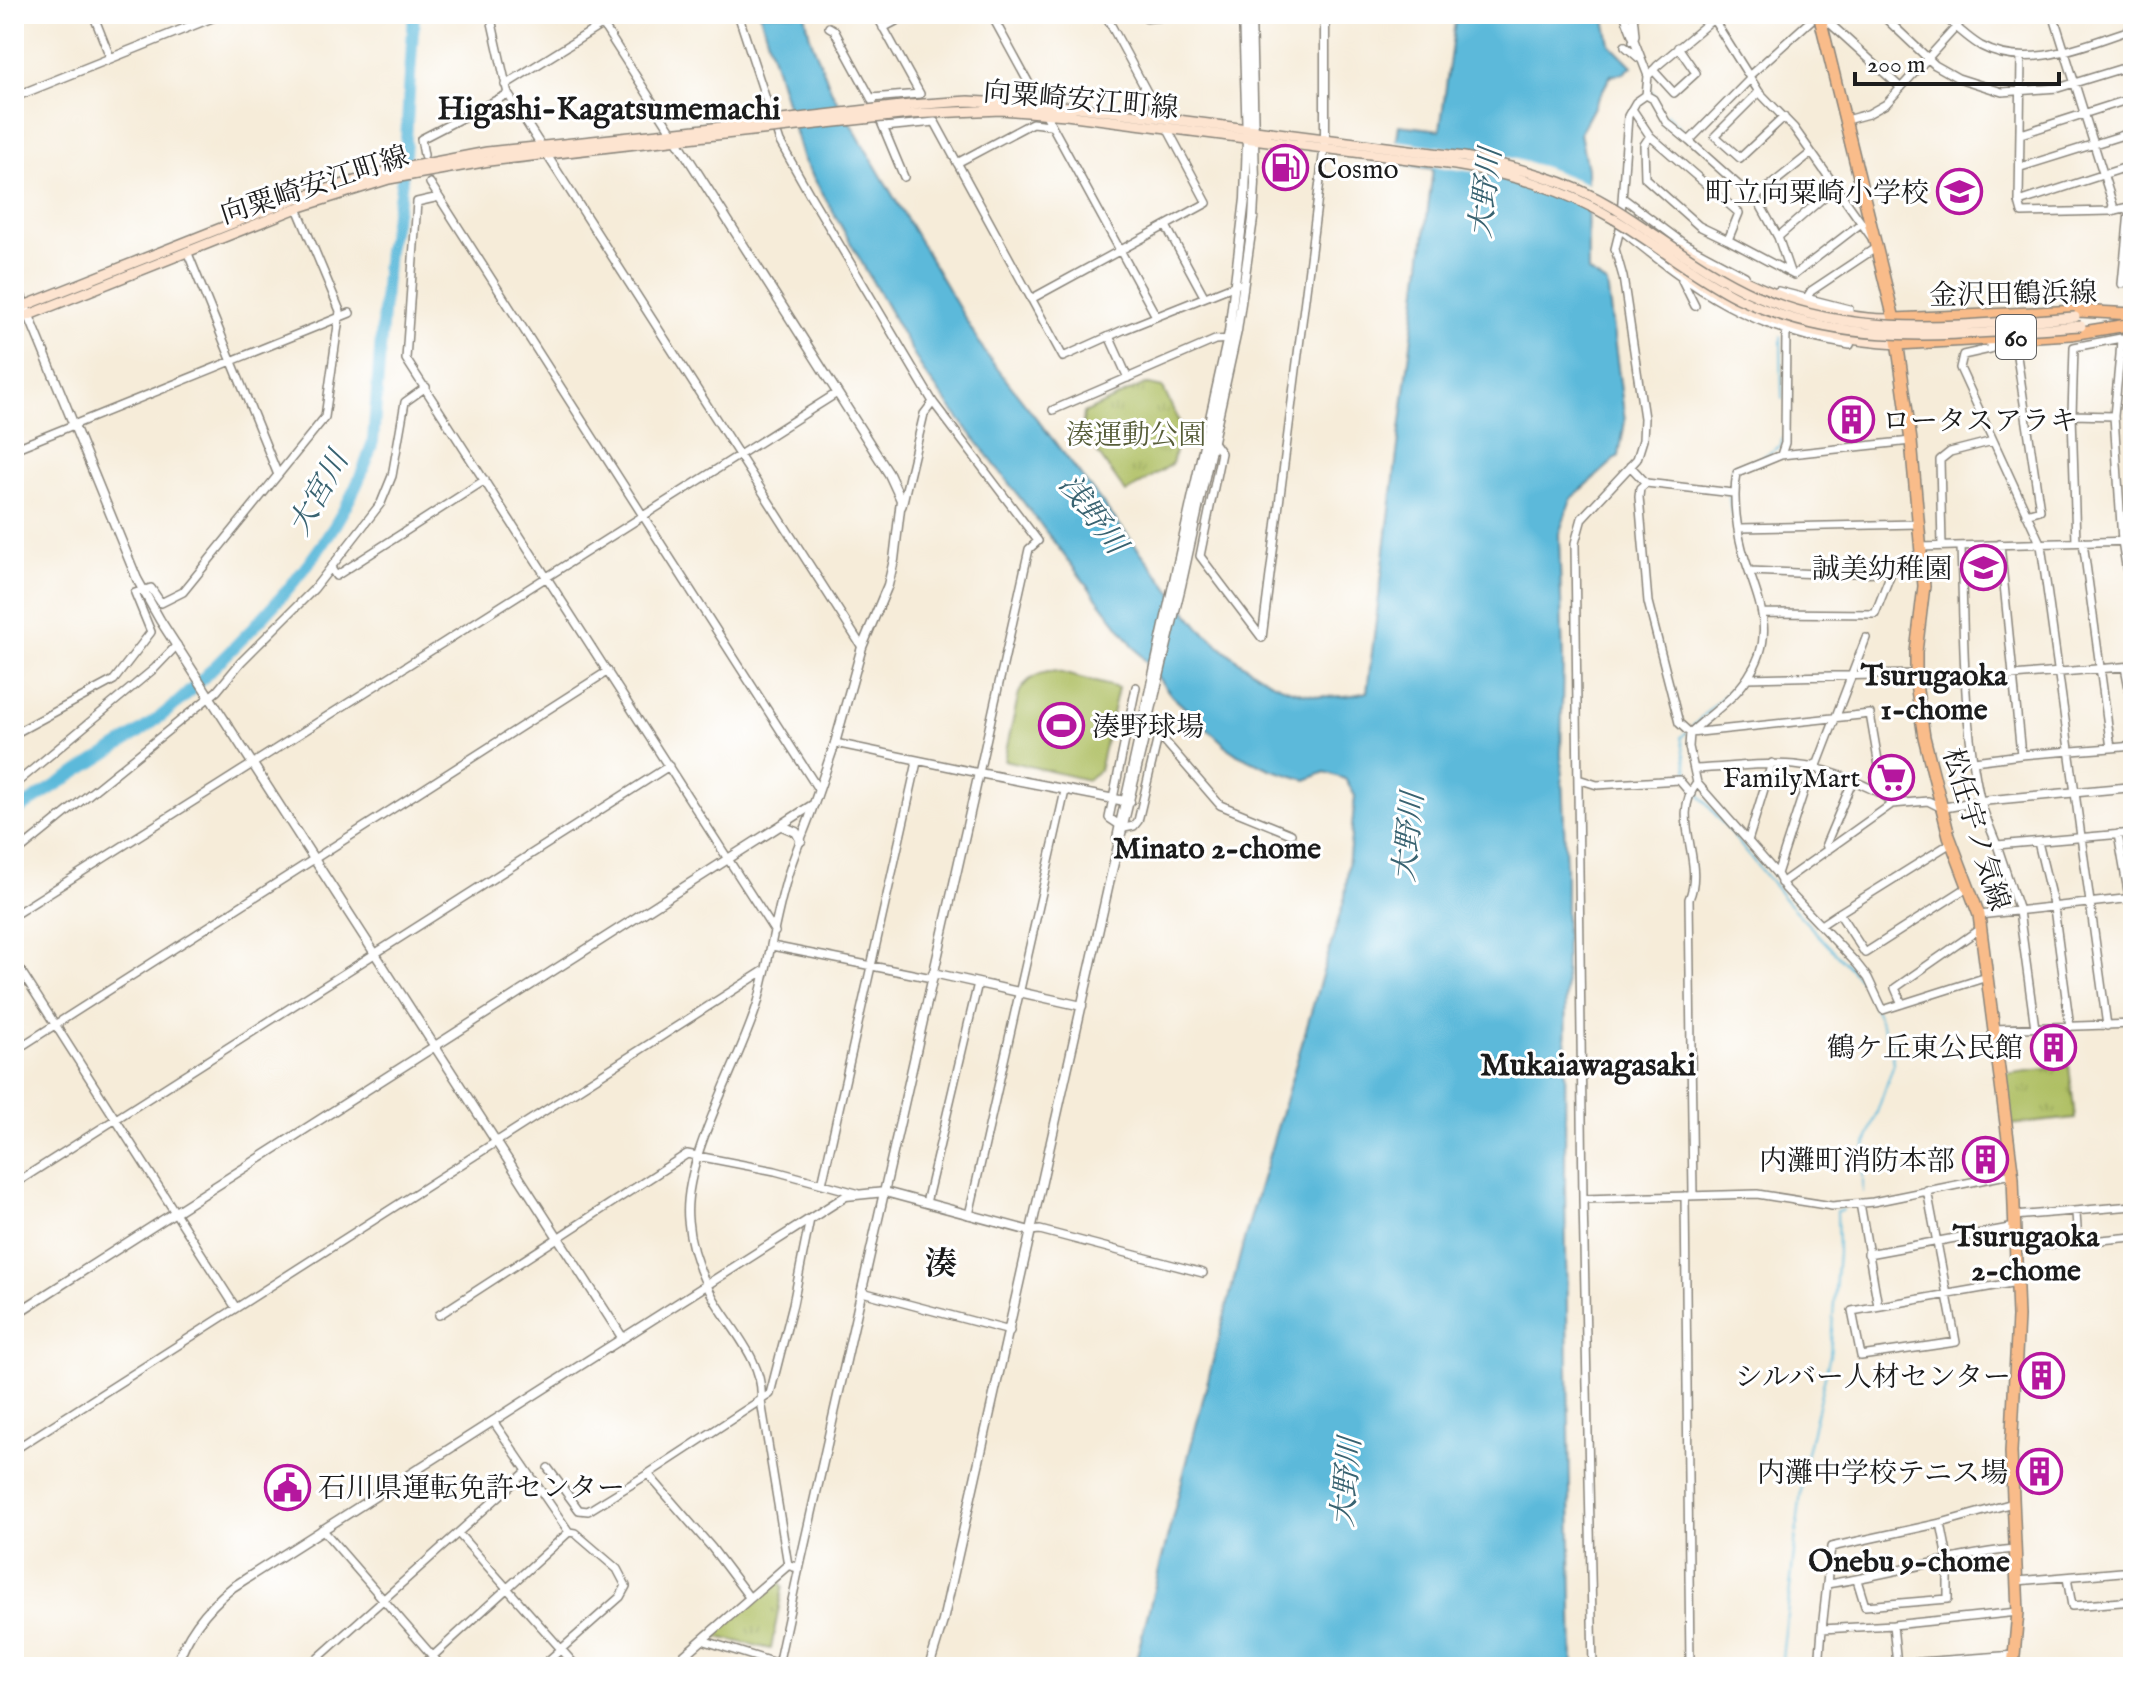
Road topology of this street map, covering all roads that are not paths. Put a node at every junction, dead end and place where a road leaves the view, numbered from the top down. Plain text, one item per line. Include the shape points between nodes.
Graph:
1 (93, 14) edge
2 (221, 14) edge
3 (490, 14) edge
4 (596, 14) edge
5 (619, 14) edge
6 (738, 14) edge
7 (876, 14) edge
8 (909, 14) edge
9 (991, 14) edge
10 (1105, 14) edge
11 (1146, 14) edge
12 (1187, 14) edge
13 (1243, 14) edge
14 (1251, 14) edge
15 (1325, 14) edge
16 (1624, 14) edge
17 (1633, 14) edge
18 (1881, 14) edge
19 (1942, 14) edge
20 (1968, 14) edge
21 (2020, 14) edge
22 (2046, 14) edge
23 (2053, 14) edge
24 (1819, 15) edge
25 (1711, 16) edge
26 (603, 18) edge
27 (829, 27) dead end
28 (1956, 27) junction
29 (883, 28) junction
30 (2133, 29) edge
31 (1633, 41) junction
32 (1625, 46) dead end
33 (1678, 47) junction
34 (2064, 51) junction
35 (110, 57) junction
36 (2021, 57) junction
37 (1927, 58) junction
38 (1641, 59) junction
39 (2133, 65) edge
40 (1651, 73) junction
41 (1750, 77) junction
42 (2074, 83) junction
43 (505, 85) junction
44 (1900, 87) junction
45 (2019, 90) junction
46 (1759, 92) junction
47 (508, 94) junction
48 (1646, 95) junction
49 (14, 97) edge
50 (871, 98) junction
51 (2133, 98) edge
52 (1043, 109) junction
53 (1632, 109) junction
54 (2084, 113) junction
55 (1784, 117) junction
56 (1161, 118) junction
57 (1846, 120) junction
58 (1050, 125) junction
59 (884, 127) junction
60 (1167, 128) junction
61 (2133, 132) edge
62 (1251, 134) junction
63 (2021, 134) junction
64 (674, 136) junction
65 (1650, 136) junction
66 (1691, 140) junction
67 (1325, 144) junction
68 (2094, 144) junction
69 (1344, 146) junction
70 (543, 150) junction
71 (1811, 153) junction
72 (424, 155) dead end
73 (957, 163) junction
74 (2133, 165) edge
75 (2021, 167) junction
76 (2103, 174) junction
77 (904, 177) dead end
78 (430, 183) dead end
79 (354, 184) junction
80 (1834, 188) junction
81 (439, 197) junction
82 (1756, 197) junction
83 (1623, 198) junction
84 (2019, 202) junction
85 (297, 208) junction
86 (2130, 210) edge
87 (2111, 211) junction
88 (1860, 224) junction
89 (1166, 226) junction
90 (1620, 229) junction
91 (1658, 237) junction
92 (1778, 237) junction
93 (1646, 238) junction
94 (1728, 240) junction
95 (1876, 245) junction
96 (1118, 250) junction
97 (187, 251) junction
98 (1792, 274) junction
99 (1685, 277) junction
100 (14, 279) edge
101 (1240, 283) junction
102 (2133, 284) edge
103 (1793, 295) junction
104 (1204, 296) junction
105 (1031, 299) junction
106 (1806, 299) junction
107 (1695, 306) dead end
108 (14, 310) edge
109 (26, 310) junction
110 (350, 313) dead end
111 (1849, 314) junction
112 (2133, 314) edge
113 (2116, 315) junction
114 (1156, 316) junction
115 (339, 318) junction
116 (1894, 319) junction
117 (14, 321) edge
118 (2133, 324) edge
119 (1786, 331) junction
120 (1109, 336) junction
121 (1231, 339) junction
122 (1852, 339) junction
123 (1990, 339) junction
124 (2015, 343) dead end
125 (1898, 344) junction
126 (2133, 354) edge
127 (2120, 355) junction
128 (232, 361) junction
129 (1128, 378) junction
130 (426, 387) junction
131 (837, 393) junction
132 (933, 402) junction
133 (1053, 410) dead end
134 (2072, 415) junction
135 (2114, 416) junction
136 (73, 425) junction
137 (1911, 441) junction
138 (1993, 441) junction
139 (1213, 442) junction
140 (14, 449) edge
141 (1781, 455) junction
142 (738, 456) junction
143 (1630, 466) junction
144 (278, 475) junction
145 (485, 480) junction
146 (1646, 483) junction
147 (1733, 493) junction
148 (2026, 514) junction
149 (643, 516) junction
150 (899, 516) junction
151 (1918, 524) junction
152 (1740, 528) junction
153 (2122, 541) junction
154 (2133, 541) edge
155 (2080, 542) junction
156 (2000, 544) junction
157 (2041, 545) junction
158 (1942, 546) junction
159 (1961, 546) junction
160 (1920, 550) junction
161 (331, 568) junction
162 (1893, 568) junction
163 (1750, 570) junction
164 (547, 577) junction
165 (1177, 587) junction
166 (143, 589) junction
167 (2133, 609) edge
168 (1763, 613) junction
169 (1866, 638) dead end
170 (178, 646) junction
171 (862, 647) junction
172 (2129, 667) edge
173 (2098, 670) junction
174 (608, 671) junction
175 (2059, 673) junction
176 (2012, 676) junction
177 (1851, 677) junction
178 (1748, 678) junction
179 (1916, 679) junction
180 (1966, 679) junction
181 (1136, 687) dead end
182 (209, 694) junction
183 (2133, 709) edge
184 (1835, 717) junction
185 (1688, 731) junction
186 (14, 734) edge
187 (835, 743) junction
188 (2133, 746) edge
189 (2111, 748) junction
190 (2070, 752) junction
191 (2021, 755) junction
192 (1974, 761) junction
193 (917, 762) junction
194 (253, 763) junction
195 (1772, 763) junction
196 (669, 766) junction
197 (1812, 766) junction
198 (1694, 769) junction
199 (979, 773) junction
200 (1578, 779) junction
201 (1853, 780) junction
202 (14, 785) edge
203 (2133, 787) edge
204 (1694, 788) junction
205 (818, 789) junction
206 (1065, 791) junction
207 (2076, 794) junction
208 (1884, 795) junction
209 (1112, 799) junction
210 (1127, 801) junction
211 (1981, 801) junction
212 (814, 804) junction
213 (1892, 804) junction
214 (1942, 808) junction
215 (781, 826) junction
216 (1122, 827) junction
217 (2133, 833) edge
218 (1291, 834) dead end
219 (2118, 834) junction
220 (2082, 838) junction
221 (801, 841) junction
222 (1748, 841) junction
223 (2038, 842) junction
224 (1951, 843) junction
225 (1997, 845) junction
226 (1828, 850) junction
227 (14, 855) edge
228 (315, 859) junction
229 (728, 859) junction
230 (1777, 874) junction
231 (1781, 883) junction
232 (1968, 887) junction
233 (2131, 898) edge
234 (2090, 903) junction
235 (2054, 908) junction
236 (2019, 911) junction
237 (1839, 913) junction
238 (14, 915) edge
239 (1979, 915) junction
240 (2133, 920) edge
241 (1821, 925) junction
242 (1981, 928) junction
243 (775, 932) junction
244 (772, 946) junction
245 (1865, 953) junction
246 (376, 954) junction
247 (14, 960) edge
248 (1854, 961) junction
249 (871, 967) junction
250 (765, 970) junction
251 (932, 976) junction
252 (1987, 977) junction
253 (978, 983) junction
254 (1020, 992) junction
255 (1902, 1004) junction
256 (1082, 1006) junction
257 (2133, 1024) edge
258 (55, 1025) junction
259 (2107, 1026) junction
260 (2070, 1027) junction
261 (2035, 1028) junction
262 (1994, 1029) junction
263 (435, 1047) junction
264 (14, 1051) edge
265 (116, 1120) junction
266 (496, 1142) junction
267 (699, 1154) junction
268 (2013, 1178) junction
269 (14, 1184) edge
270 (822, 1184) junction
271 (1927, 1190) junction
272 (885, 1192) junction
273 (856, 1193) junction
274 (1689, 1196) junction
275 (1583, 1199) junction
276 (926, 1203) junction
277 (1860, 1203) junction
278 (2133, 1206) edge
279 (175, 1213) junction
280 (2076, 1213) junction
281 (969, 1215) junction
282 (810, 1218) junction
283 (2015, 1222) junction
284 (1030, 1231) junction
285 (558, 1237) junction
286 (2133, 1237) edge
287 (1937, 1241) junction
288 (2078, 1242) junction
289 (2016, 1248) junction
290 (1868, 1254) junction
291 (1203, 1273) dead end
292 (2017, 1282) junction
293 (706, 1284) junction
294 (862, 1292) junction
295 (1948, 1295) junction
296 (1878, 1306) junction
297 (236, 1308) junction
298 (14, 1315) edge
299 (439, 1315) dead end
300 (1010, 1331) junction
301 (622, 1337) junction
302 (761, 1401) junction
303 (493, 1421) junction
304 (14, 1450) edge
305 (548, 1468) dead end
306 (526, 1472) junction
307 (648, 1474) junction
308 (2013, 1503) junction
309 (1941, 1523) junction
310 (322, 1529) junction
311 (569, 1532) junction
312 (458, 1533) junction
313 (2015, 1549) junction
314 (1948, 1559) junction
315 (788, 1565) junction
316 (799, 1568) junction
317 (2133, 1571) edge
318 (2067, 1578) junction
319 (1857, 1580) junction
320 (2017, 1581) junction
321 (1827, 1584) junction
322 (508, 1589) junction
323 (749, 1597) junction
324 (383, 1600) junction
325 (2133, 1601) edge
326 (2018, 1612) junction
327 (1893, 1625) junction
328 (1822, 1629) junction
329 (702, 1640) junction
330 (561, 1649) junction
331 (433, 1657) junction
332 (2014, 1661) edge
333 (778, 1665) junction
334 (1897, 1665) edge
335 (311, 1666) edge
336 (176, 1667) edge
337 (421, 1667) edge
338 (442, 1667) edge
339 (541, 1667) edge
340 (577, 1667) edge
341 (671, 1667) edge
342 (788, 1667) edge
343 (929, 1667) edge
344 (1593, 1667) edge
345 (1690, 1667) edge
346 (1819, 1667) edge
347 (1853, 1667) edge

1 - 35 street
2 - 35 street
3 - 43 street
4 - 26 street
5 - 26 street
6 - 132 street via 780,142
7 - 29 street
8 - 29 street
9 - 52 street
10 - 56 street
11 - 12 street
13 - 62 street
14 - 62 street
15 - 67 street
16 - 31 street
17 - 31 street
18 - 37 street
19 - 28 street
20 - 28 street
21 - 22 street
23 - 34 street
24 - 41 street
24 - 44 street
24 - 57 main road, 松任宇ノ気線
25 - 33 street
25 - 41 street
26 - 43 street
26 - 64 street
27 - 50 street
28 - 36 street via 1982,46
28 - 37 street
29 - 50 street via 920,94
30 - 34 street
31 - 38 street
32 - 38 street
33 - 40 street
33 - 40 street via 1696,73 1674,93
34 - 36 street
34 - 42 street
35 - 49 street
36 - 45 street
37 - 44 street
37 - 45 street via 1982,87
38 - 40 street
39 - 42 street
40 - 48 street
41 - 46 street
41 - 66 street
42 - 45 street
42 - 54 street
43 - 47 street
44 - 57 street via 1886,104
45 - 63 street
46 - 55 street
46 - 55 street via 1715,136 1740,158
47 - 70 street
47 - 72 street via 421,139
48 - 53 street
48 - 66 street via 1666,122
50 - 59 street
51 - 54 street
52 - 56 main road, 向粟崎安江町線
52 - 58 street
52 - 60 main road, 向粟崎安江町線
52 - 64 main road, 向粟崎安江町線, bridge via 910,110
53 - 65 street
53 - 83 street
54 - 63 street
54 - 68 street
55 - 71 street
56 - 62 main road, 向粟崎安江町線
57 - 95 main road, 松任宇ノ気線
58 - 73 street via 1032,123
58 - 96 street
59 - 73 street via 935,122
59 - 77 street
60 - 62 main road, 向粟崎安江町線
60 - 89 street via 1207,203
61 - 68 street
62 - 67 main road, 向粟崎安江町線
62 - 101 street via 1253,219
63 - 75 street
64 - 70 main road, 向粟崎安江町線
64 - 131 street
65 - 94 street via 1739,213
65 - 94 street via 1644,145 1645,178 1699,226
66 - 82 street
67 - 69 main road, 向粟崎安江町線
67 - 139 street via 1262,638 1200,556 1221,453
68 - 75 street
68 - 76 street
69 - 91 main road, 向粟崎安江町線, bridge via 1502,164 1552,178 1599,198
69 - 93 main road, 向粟崎安江町線, bridge via 1521,178 1593,206
70 - 79 main road, 向粟崎安江町線 via 417,168
70 - 142 street
71 - 80 street
71 - 82 street
73 - 105 street
74 - 76 street
75 - 84 street
76 - 84 street
76 - 87 street
78 - 81 street
79 - 85 main road, 向粟崎安江町線
79 - 109 main road, 向粟崎安江町線 via 294,199
80 - 88 street
80 - 92 street
81 - 130 street via 417,202 408,313 406,359
81 - 149 street
82 - 92 street
83 - 90 street
83 - 103 street via 1683,243
84 - 87 street via 2022,213
85 - 97 main road, 向粟崎安江町線
85 - 115 street
86 - 87 street
86 - 102 street via 2122,284
88 - 95 street
88 - 98 street
89 - 96 street
89 - 104 street
90 - 99 street
90 - 143 street via 1615,249 1644,418 1643,440
91 - 111 main road, bridge via 1780,297
91 - 113 main road, 向粟崎安江町線, bridge via 1751,294 1837,322 1887,327
92 - 98 street
93 - 99 main road, bridge
93 - 118 main road, 向粟崎安江町線, bridge via 1735,296 1822,328 1903,335
94 - 98 street
95 - 106 street
95 - 116 main road, 松任宇ノ気線
96 - 105 street
96 - 114 street
97 - 109 main road, 向粟崎安江町線
97 - 128 street
98 - 103 street
99 - 107 street
99 - 119 street via 1706,296
99 - 122 main road via 1774,321
100 - 109 street
101 - 104 street
101 - 121 street
103 - 106 street
104 - 114 street
105 - 120 street via 1063,357
106 - 111 street via 1849,309
108 - 109 main road, 向粟崎安江町線
109 - 117 main road, 向粟崎安江町線
109 - 136 street
110 - 115 street
111 - 116 main road
112 - 113 main road, 金沢田鶴浜線 / 60
113 - 116 main road, 金沢田鶴浜線 / 60 via 2078,311
114 - 120 street
115 - 128 street
115 - 144 street via 325,417
116 - 125 main road, 松任宇ノ気線
118 - 123 main road, 金沢田鶴浜線 / 60
119 - 122 street via 1850,345
119 - 141 street
120 - 129 street
121 - 129 street via 1215,340
121 - 139 street
121 - 165 street
122 - 125 main road
123 - 125 main road, 金沢田鶴浜線 / 60
123 - 138 street via 1988,351 1963,355 1959,363
124 - 148 street via 2040,510
125 - 137 main road, 松任宇ノ気線
126 - 127 street
127 - 134 street via 2121,338 2074,347
127 - 135 street
128 - 136 street
128 - 144 street
129 - 133 street
130 - 145 street
130 - 161 street via 405,402 392,476 381,503
131 - 142 street
131 - 150 street via 898,489
132 - 150 street via 924,414
132 - 199 street via 1038,541 1029,549
134 - 135 street
134 - 155 street
135 - 153 street
136 - 140 street
136 - 166 street
137 - 141 street
137 - 151 main road, 松任宇ノ気線
138 - 148 street
138 - 158 street via 1950,452 1940,460
139 - 165 street
141 - 147 street via 1737,473
142 - 149 street
142 - 171 street
143 - 146 street
143 - 200 street via 1582,518 1575,543
144 - 166 street via 183,592 161,603 151,588
145 - 161 street via 336,576
145 - 164 street
146 - 147 street
146 - 185 street via 1639,497 1648,602 1673,709
147 - 152 street
148 - 157 street
149 - 164 street
149 - 205 street
150 - 171 street via 888,585
151 - 152 street
151 - 160 main road, 松任宇ノ気線
152 - 163 street
153 - 154 street
153 - 155 street
153 - 167 street
155 - 157 street
155 - 173 street
156 - 157 street
156 - 159 street
156 - 176 street
157 - 175 street
158 - 159 street
158 - 160 street
159 - 180 street
160 - 162 street
160 - 179 main road, 松任宇ノ気線 via 1924,586
161 - 182 street
162 - 163 street via 1818,574
162 - 168 street via 1875,614
163 - 168 street
164 - 174 street
164 - 194 street
165 - 210 street
165 - 210 street via 1158,686
166 - 170 street
166 - 186 street via 135,593 151,632 114,680
168 - 178 street via 1762,650
169 - 177 street
170 - 182 street
170 - 202 street
171 - 187 street
172 - 173 street
172 - 183 street
173 - 175 street
173 - 189 street
174 - 196 street
174 - 228 street
175 - 176 street
175 - 190 street
176 - 180 street
176 - 191 street
177 - 178 street
177 - 179 street
177 - 184 street
178 - 185 street
179 - 180 street
179 - 214 main road, 松任宇ノ気線
180 - 192 street
181 - 209 street
182 - 194 street
182 - 227 street
184 - 185 street
184 - 197 street via 1818,763
184 - 208 street via 1870,714
185 - 198 street
187 - 193 street
187 - 205 street
188 - 189 street
189 - 190 street
190 - 191 street
190 - 207 street
191 - 192 street
192 - 211 street
193 - 199 street
193 - 249 street
194 - 228 street
194 - 238 street
195 - 197 street
195 - 198 street
195 - 222 street
196 - 229 street
196 - 246 street
197 - 201 street
197 - 230 street
198 - 204 street
199 - 206 street
199 - 251 street
200 - 204 street via 1597,785 1679,780
200 - 275 street
201 - 208 street
201 - 226 street
203 - 207 street
204 - 222 street
204 - 274 street via 1685,804 1696,884 1689,899
205 - 212 street
206 - 209 street
206 - 254 street
207 - 211 street
207 - 220 street
208 - 213 street
209 - 210 street
209 - 216 street via 1109,818
210 - 216 street
211 - 214 street
211 - 225 street
212 - 215 street
212 - 221 street
213 - 214 street via 1928,801
213 - 226 street
214 - 224 main road, 松任宇ノ気線
215 - 221 street via 792,829
215 - 229 street
216 - 218 street via 1138,821 1157,741 1163,739 1220,805
216 - 256 street
217 - 219 street
219 - 220 street
219 - 233 street
220 - 223 street
220 - 234 street
221 - 243 street
222 - 230 street
223 - 225 street
223 - 235 street
224 - 232 main road, 松任宇ノ気線
224 - 237 street
225 - 236 street
226 - 231 street
228 - 246 street
228 - 258 street
229 - 243 street
229 - 263 street
230 - 231 street
231 - 241 street
232 - 239 main road, 松任宇ノ気線
232 - 245 street
233 - 234 street
233 - 240 street
234 - 235 street
234 - 259 street
235 - 236 street
235 - 260 street
236 - 239 street
236 - 261 street
237 - 241 street
237 - 245 street
239 - 242 main road, 松任宇ノ気線
241 - 248 street
242 - 252 main road, 松任宇ノ気線
242 - 255 street via 1895,988
243 - 244 street
244 - 249 street
244 - 250 street
245 - 248 street
246 - 263 street
246 - 265 street
247 - 258 street
248 - 255 street via 1883,1010
249 - 251 street
249 - 270 street
250 - 266 street
250 - 267 street via 758,1003
251 - 253 street
251 - 272 street
252 - 255 street
252 - 262 main road, 松任宇ノ気線
253 - 254 street
253 - 276 street
254 - 256 street
254 - 281 street
256 - 284 street
257 - 259 street
258 - 264 street
258 - 265 street
259 - 260 street
260 - 261 street
261 - 262 street
262 - 268 main road, 松任宇ノ気線
263 - 266 street
263 - 279 street
265 - 269 street
265 - 279 street
266 - 285 street
266 - 297 street
267 - 270 street
267 - 285 street via 687,1154
267 - 293 street via 687,1215 692,1250
268 - 271 street
268 - 283 main road, 松任宇ノ気線
270 - 273 street
271 - 277 street
271 - 287 street
272 - 273 street
272 - 276 street
272 - 294 street
273 - 282 street
274 - 275 street
274 - 277 street via 1757,1194 1828,1206
274 - 345 street
275 - 344 street
276 - 281 street
277 - 290 street
278 - 280 street
279 - 297 street
279 - 298 street
280 - 283 street
280 - 288 street
281 - 284 street
282 - 293 street
282 - 302 street via 776,1376 770,1394
283 - 287 street
283 - 289 main road, 松任宇ノ気線
284 - 291 street
284 - 300 street
285 - 299 street
285 - 301 street
286 - 288 street
287 - 290 street
287 - 295 street
288 - 289 street
289 - 292 main road, 松任宇ノ気線
290 - 296 street
292 - 295 street
292 - 308 main road, 松任宇ノ気線
293 - 301 street
293 - 302 street via 750,1356 763,1385
294 - 300 street
294 - 316 street
295 - 296 street
295 - 296 street via 1956,1342 1861,1356 1852,1311
297 - 304 street
300 - 343 street
301 - 303 street
302 - 307 street
302 - 315 street
303 - 306 street
303 - 310 street
305 - 307 street via 579,1510 588,1511
306 - 311 street
306 - 312 street
307 - 323 street
308 - 309 street
308 - 313 main road, 松任宇ノ気線
309 - 314 street
309 - 321 street via 1831,1547
310 - 324 street
310 - 336 street via 217,1600 184,1645
311 - 322 street
311 - 330 street via 617,1569 626,1586
312 - 322 street
312 - 324 street
313 - 314 street
313 - 320 main road, 松任宇ノ気線
314 - 319 street
314 - 319 street via 1948,1599 1865,1606
315 - 316 street
315 - 323 street
316 - 333 street
317 - 318 street
318 - 320 street
318 - 325 street via 2072,1606
319 - 321 street
320 - 326 main road, 松任宇ノ気線
321 - 328 street
322 - 330 street
322 - 331 street
323 - 329 street
324 - 331 street
324 - 335 street
326 - 327 street
326 - 332 main road, 松任宇ノ気線
327 - 328 street
327 - 334 street
328 - 346 street
329 - 333 street
329 - 341 street
330 - 339 street
330 - 340 street
331 - 337 street
331 - 338 street
332 - 334 street
333 - 342 street
334 - 347 street

